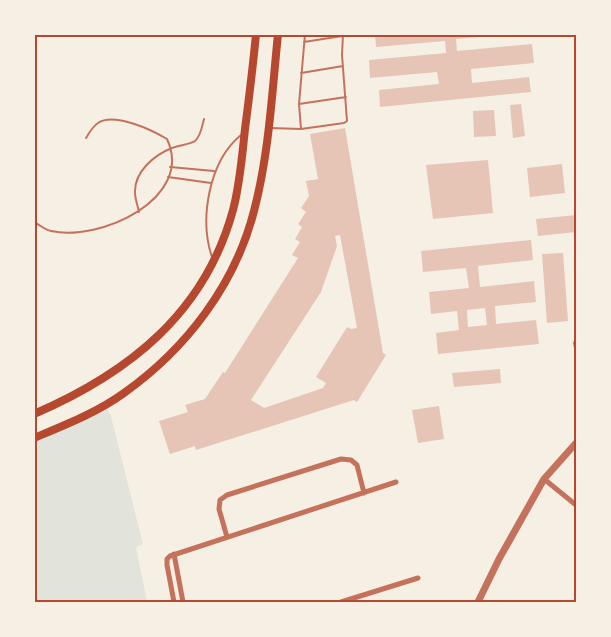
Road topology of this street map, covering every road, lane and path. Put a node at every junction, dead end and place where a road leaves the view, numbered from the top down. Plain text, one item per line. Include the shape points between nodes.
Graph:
1 (256, 34) edge
2 (278, 34) edge
3 (305, 34) edge
4 (343, 35) edge
5 (304, 42) junction
6 (344, 66) junction
7 (301, 73) junction
8 (346, 96) junction
9 (299, 104) junction
10 (204, 119) dead end
11 (267, 128) junction
12 (301, 129) junction
13 (245, 132) junction
14 (86, 138) dead end
15 (172, 148) junction
16 (171, 167) junction
17 (214, 171) junction
18 (168, 177) junction
19 (211, 183) junction
20 (139, 212) junction
21 (34, 222) edge
22 (213, 260) junction
23 (576, 338) edge
24 (576, 352) edge
25 (34, 414) edge
26 (34, 438) edge
27 (576, 443) edge
28 (544, 479) junction
29 (396, 482) dead end
30 (364, 493) junction
31 (576, 505) edge
32 (227, 537) junction
33 (174, 554) junction
34 (418, 578) dead end
35 (174, 603) edge
36 (183, 603) edge
37 (341, 603) edge
38 (478, 603) edge

1 - 13 main road
2 - 11 main road
3 - 5 lane
4 - 5 lane
4 - 6 lane
5 - 7 lane
6 - 7 lane
6 - 8 lane
7 - 9 lane
8 - 9 lane
8 - 12 lane via 347,121
9 - 12 lane
10 - 15 lane via 195,141
11 - 12 lane
11 - 26 main road via 259,187 246,239 229,276 200,321 157,368 123,394
13 - 17 lane via 229,145
13 - 22 main road via 233,210
14 - 15 lane via 96,123 108,118 160,134
15 - 16 lane
15 - 20 lane via 146,164 135,193
16 - 17 lane
16 - 18 lane
17 - 19 lane
18 - 19 lane
18 - 20 lane
19 - 22 lane via 207,218
20 - 21 lane via 103,228 71,233 49,231
22 - 25 main road via 187,306 139,354 86,389
23 - 24 lane
27 - 28 street
28 - 31 street
28 - 38 street
29 - 30 street
30 - 32 street
30 - 32 street via 357,465 341,459 227,495 220,500 219,509
32 - 33 street
33 - 35 street via 167,559
33 - 36 street
34 - 37 street

